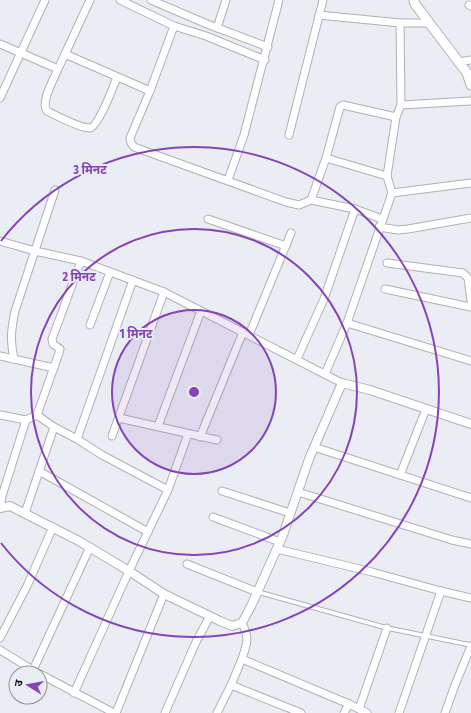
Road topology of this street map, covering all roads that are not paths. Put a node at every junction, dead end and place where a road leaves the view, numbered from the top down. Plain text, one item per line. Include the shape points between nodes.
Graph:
1 (45, 0) edge
2 (90, 0) edge
3 (120, 0) edge
4 (151, 0) edge
5 (226, 0) edge
6 (279, 0) edge
7 (323, 0) edge
8 (414, 0) edge
9 (319, 15) junction
10 (400, 23) junction
11 (430, 23) junction
12 (174, 26) junction
13 (217, 28) junction
14 (0, 44) edge
15 (268, 47) junction
16 (20, 53) junction
17 (65, 54) junction
18 (264, 60) junction
19 (471, 60) edge
20 (458, 62) junction
21 (58, 69) junction
22 (117, 77) junction
23 (471, 85) edge
24 (150, 91) junction
25 (0, 98) edge
26 (471, 101) edge
27 (401, 105) junction
28 (396, 117) junction
29 (289, 135) dead end
30 (326, 158) junction
31 (387, 176) junction
32 (228, 180) junction
33 (471, 183) edge
34 (55, 190) dead end
35 (392, 193) junction
36 (311, 200) junction
37 (355, 209) junction
38 (471, 218) edge
39 (208, 219) dead end
40 (382, 219) junction
41 (379, 227) junction
42 (291, 233) dead end
43 (0, 241) edge
44 (286, 246) junction
45 (35, 251) junction
46 (81, 261) junction
47 (387, 263) dead end
48 (110, 272) junction
49 (133, 280) junction
50 (385, 289) dead end
51 (164, 292) junction
52 (471, 301) edge
53 (471, 307) edge
54 (201, 311) junction
55 (347, 324) junction
56 (90, 325) dead end
57 (246, 334) junction
58 (0, 356) edge
59 (14, 359) junction
60 (297, 359) junction
61 (471, 361) edge
62 (54, 368) junction
63 (325, 374) junction
64 (342, 383) junction
65 (426, 408) junction
66 (0, 415) edge
67 (36, 415) junction
68 (119, 418) junction
69 (26, 420) junction
70 (471, 424) edge
71 (158, 426) junction
72 (54, 427) junction
73 (188, 434) junction
74 (112, 436) dead end
75 (200, 436) junction
76 (77, 439) junction
77 (217, 440) dead end
78 (314, 447) junction
79 (39, 471) junction
80 (400, 475) junction
81 (3, 483) edge
82 (168, 490) junction
83 (222, 491) dead end
84 (298, 492) junction
85 (471, 498) edge
86 (0, 508) edge
87 (25, 513) junction
88 (290, 513) junction
89 (213, 517) dead end
90 (53, 527) junction
91 (148, 532) junction
92 (471, 544) edge
93 (278, 545) junction
94 (90, 547) junction
95 (186, 564) dead end
96 (129, 571) junction
97 (441, 591) junction
98 (257, 592) junction
99 (164, 594) junction
100 (471, 598) edge
101 (210, 616) junction
102 (242, 623) junction
103 (387, 628) junction
104 (426, 636) junction
105 (0, 638) edge
106 (471, 646) edge
107 (0, 650) edge
108 (242, 659) junction
109 (24, 665) edge
110 (40, 665) edge
111 (48, 679) edge
112 (231, 685) junction
113 (74, 693) junction
114 (349, 704) junction
115 (359, 709) junction
116 (115, 713) edge
117 (165, 713) edge
118 (217, 713) edge
119 (301, 713) edge
120 (344, 713) edge
121 (367, 713) edge
122 (399, 713) edge
123 (445, 713) edge

1 - 16 street
2 - 17 street
3 - 12 street
4 - 13 street
5 - 13 street
6 - 15 street
7 - 9 street
8 - 11 main road
9 - 10 street
9 - 29 street
10 - 11 street
10 - 27 street
11 - 20 main road
12 - 18 street
12 - 24 street
13 - 15 street
14 - 16 street
15 - 18 street
16 - 21 street
16 - 25 street
17 - 21 street
17 - 22 street
18 - 32 street via 244,135
19 - 20 street
20 - 23 main road via 467,73
21 - 22 street via 44,102 44,108 75,124 90,128 94,127 98,120
22 - 24 street
24 - 32 street via 130,138 131,143
26 - 27 street
27 - 28 street
28 - 30 street via 342,105
28 - 31 street
30 - 31 street
30 - 36 street
31 - 35 street
32 - 36 street via 298,205
33 - 35 street
34 - 45 street
35 - 40 street
36 - 37 street
37 - 40 street
37 - 60 street via 324,299
38 - 41 street via 398,230
39 - 44 street
40 - 41 street
41 - 55 street
42 - 44 street
43 - 45 street
44 - 57 street
45 - 46 street
45 - 59 street via 11,331
46 - 48 street
46 - 62 street via 52,339 52,344 60,350
47 - 52 street via 463,273 468,278
48 - 49 street
48 - 56 street
49 - 51 street
49 - 76 street
50 - 53 street
51 - 54 street
51 - 68 street
54 - 57 street
54 - 71 street
55 - 61 street
55 - 63 street
57 - 60 street
57 - 75 street
58 - 59 street
59 - 62 street
60 - 63 street
62 - 67 street
63 - 64 street
64 - 65 street
64 - 78 street
65 - 70 street
65 - 80 street
66 - 69 street
67 - 69 street
67 - 72 street
68 - 71 street
68 - 74 street
69 - 81 street
71 - 73 street
72 - 76 street
72 - 79 street
73 - 75 street
73 - 82 street
75 - 77 street
76 - 82 street
78 - 80 street
78 - 84 street
79 - 87 street
79 - 91 street
80 - 85 street
81 - 86 street
82 - 91 street
83 - 88 street
84 - 88 street
84 - 92 street
86 - 87 street via 10,506
87 - 90 street
88 - 93 street
89 - 93 street
90 - 94 street
90 - 105 street
91 - 96 street
93 - 97 street
93 - 98 street
94 - 96 street
94 - 110 street
95 - 98 street
96 - 99 street
96 - 113 street
97 - 100 street
97 - 104 street
98 - 102 street
98 - 103 lane
99 - 101 street
99 - 116 street
101 - 102 street via 232,626
101 - 117 street
102 - 108 street via 248,639
103 - 104 lane
103 - 115 street
104 - 106 lane
104 - 122 street
106 - 123 street
107 - 109 street
108 - 112 street
108 - 114 street
111 - 113 street
112 - 118 street
112 - 119 street
113 - 116 street
114 - 115 street
114 - 120 street
115 - 121 street

